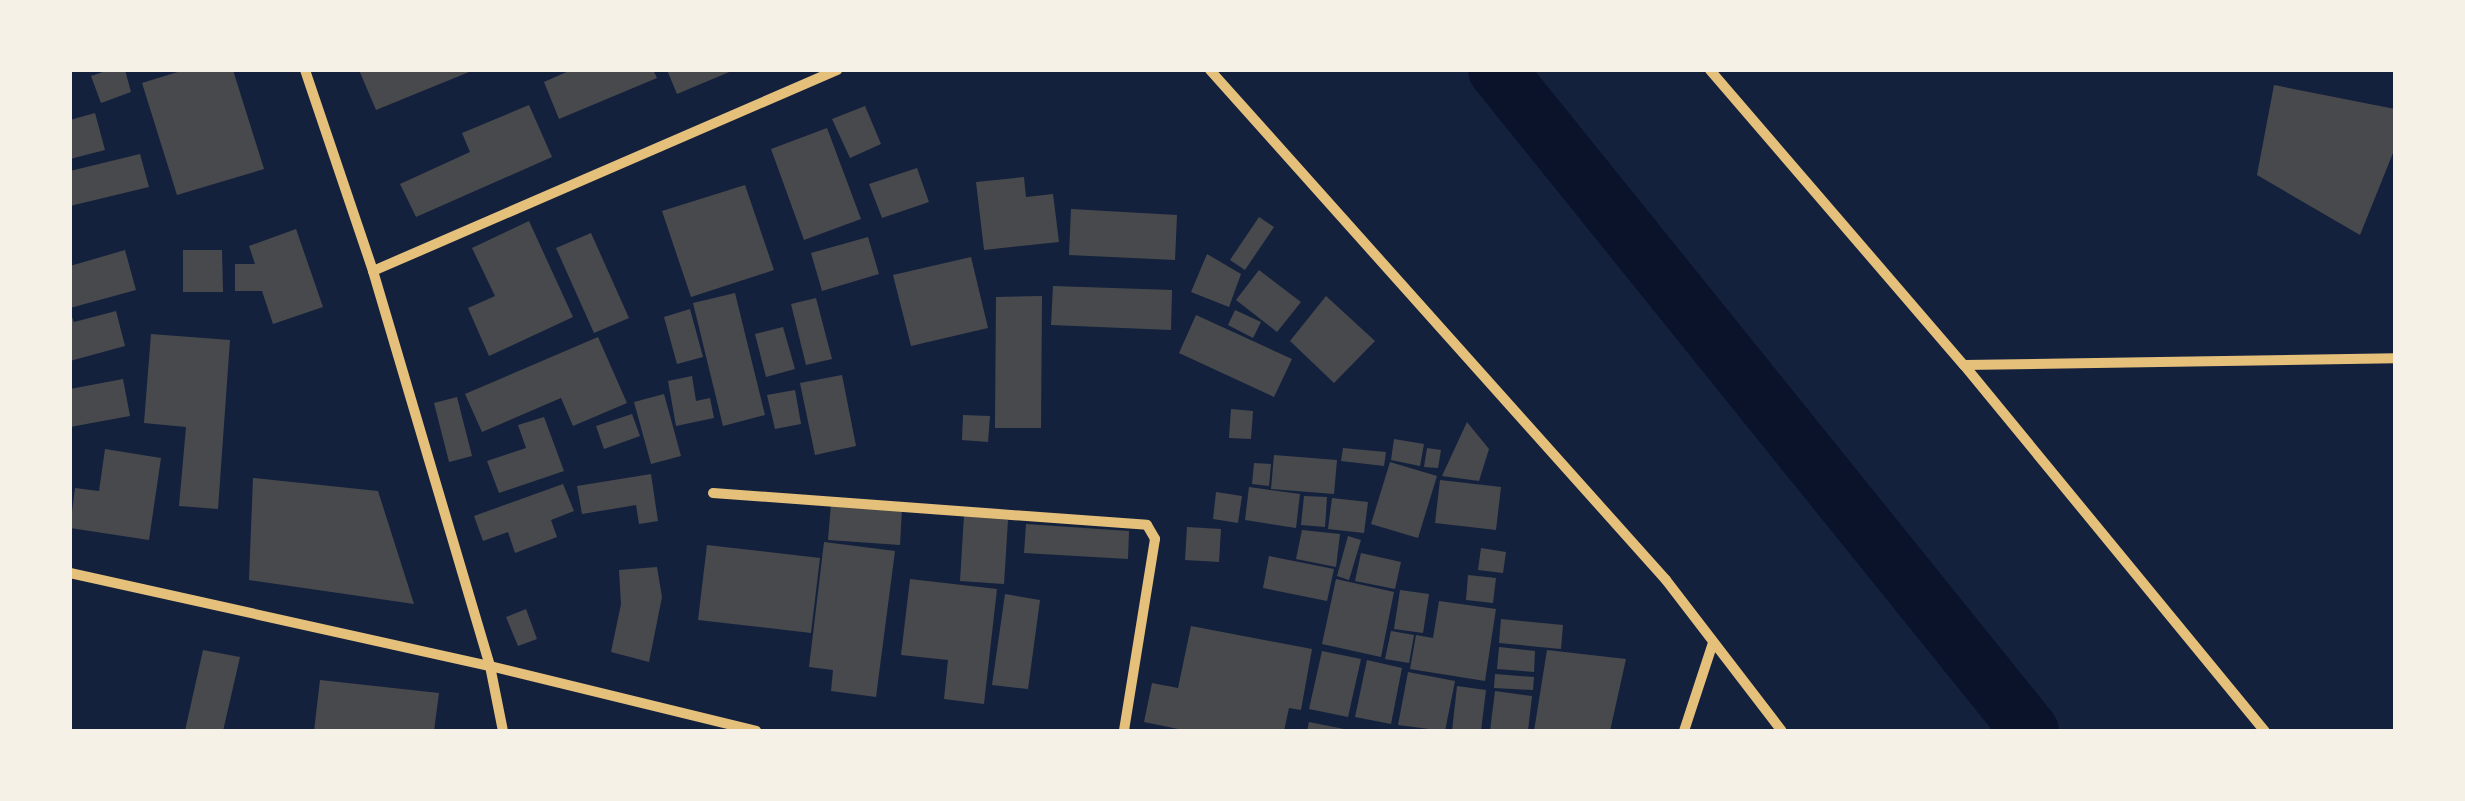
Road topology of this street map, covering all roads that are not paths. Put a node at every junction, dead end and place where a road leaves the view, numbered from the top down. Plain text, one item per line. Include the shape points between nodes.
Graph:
1 (306, 70) edge
2 (837, 70) edge
3 (1210, 70) edge
4 (1710, 70) edge
5 (374, 270) junction
6 (2395, 358) edge
7 (1964, 365) junction
8 (713, 493) dead end
9 (70, 574) edge
10 (1713, 643) junction
11 (490, 666) junction
12 (502, 731) edge
13 (756, 731) edge
14 (1124, 731) edge
15 (1684, 731) edge
16 (1782, 731) edge
17 (2265, 731) edge

1 - 5 street
2 - 5 street
3 - 10 street via 1666,580
4 - 7 street
5 - 11 street
6 - 7 street
7 - 17 street
8 - 14 street via 1147,525 1155,539
9 - 11 street
10 - 15 street
10 - 16 street
11 - 12 street
11 - 13 street

